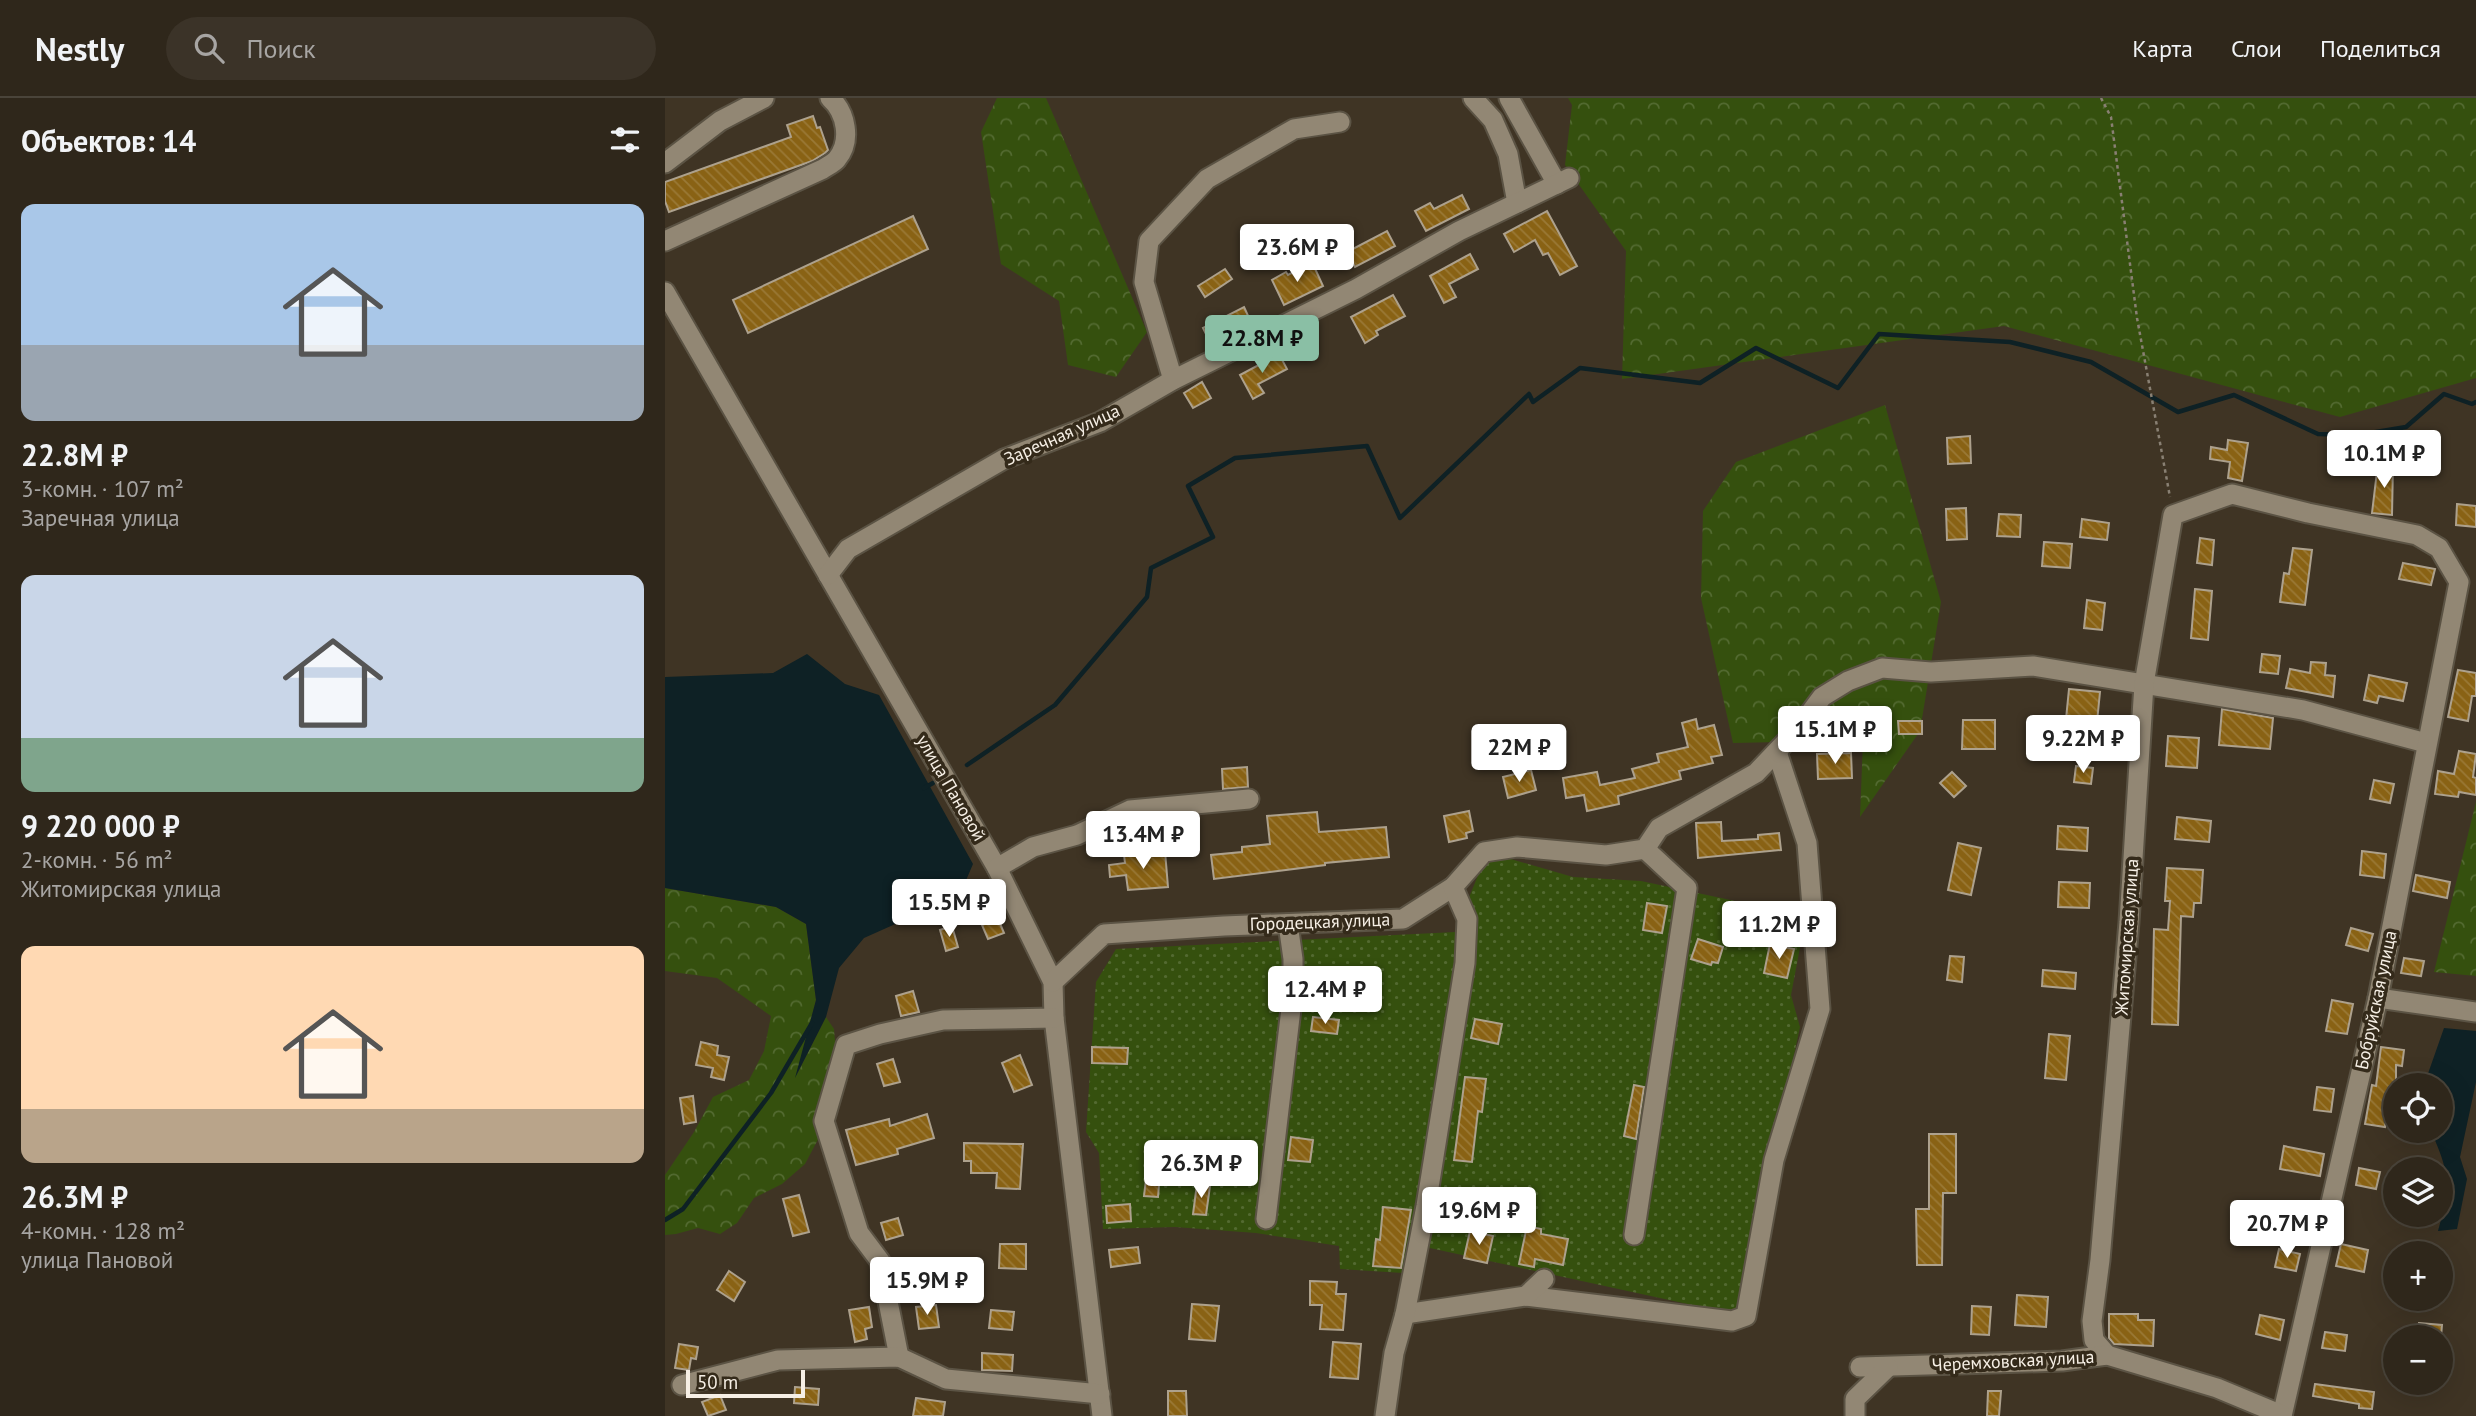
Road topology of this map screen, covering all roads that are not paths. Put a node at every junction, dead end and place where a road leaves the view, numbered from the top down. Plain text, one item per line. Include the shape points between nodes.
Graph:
1 (764, 98) edge
2 (830, 98) edge
3 (1473, 98) edge
4 (1509, 98) edge
5 (1341, 122) dead end
6 (665, 163) edge
7 (1517, 203) junction
8 (665, 242) edge
9 (665, 292) edge
10 (1173, 380) junction
11 (828, 575) junction
12 (2459, 582) joint
13 (2144, 684) junction
14 (2426, 743) junction
15 (1777, 752) junction
16 (1249, 799) dead end
17 (1645, 849) junction
18 (997, 868) junction
19 (1453, 887) junction
20 (1288, 924) junction
21 (1053, 982) junction
22 (2378, 998) junction
23 (2476, 1012) edge
24 (1054, 1018) junction
25 (1266, 1219) dead end
26 (1635, 1235) dead end
27 (1543, 1279) dead end
28 (1526, 1296) junction
29 (1405, 1314) junction
30 (2107, 1355) junction
31 (899, 1357) junction
32 (1860, 1367) dead end
33 (1888, 1367) junction
34 (682, 1385) dead end
35 (1100, 1394) junction
36 (2282, 1415) edge
37 (1103, 1416) edge
38 (1385, 1416) edge
39 (1854, 1416) edge

1 - 6 street via 720,121
2 - 8 street via 840,107 846,127 845,144 837,159
3 - 7 street via 1493,120 1508,154
4 - 7 street, Заречная улица via 1563,181
5 - 10 street via 1294,129 1207,179 1149,241 1144,282
7 - 10 street, Заречная улица
9 - 11 street, улица Пановой
10 - 11 street, Заречная улица via 1100,422 1004,459 848,549
11 - 18 street, улица Пановой
12 - 13 street, Житомирская улица via 2439,548 2417,535 2232,494 2173,515
12 - 14 street, Бобруйская улица
13 - 14 street via 2303,710
13 - 15 street via 2033,666 1931,672 1882,667 1822,697
13 - 30 street, Житомирская улица via 2129,922 2092,1321 2094,1340
14 - 22 street, Бобруйская улица
15 - 17 street via 1756,774 1659,828
15 - 28 street via 1807,843 1820,1009 1774,1160 1746,1316 1732,1321
16 - 18 street via 1130,810 1077,835 1033,847
17 - 19 street, Городецкая улица via 1606,855 1517,848 1484,852
17 - 26 street via 1687,888
18 - 21 street, улица Пановой
19 - 20 street, Городецкая улица via 1403,919
19 - 29 street via 1467,919 1465,963
20 - 21 street, Городецкая улица via 1104,934
20 - 25 street via 1293,992
21 - 24 street, улица Пановой
22 - 23 street
22 - 36 street, Бобруйская улица
24 - 31 street via 943,1020 846,1045 824,1121 859,1233 880,1261
24 - 35 street, улица Пановой
27 - 28 street
28 - 29 street
29 - 38 street
30 - 33 street, Черемховская улица via 2062,1361
30 - 36 street, Черемховская улица via 2217,1388
31 - 34 street via 778,1360
31 - 35 street via 946,1379
32 - 33 street, Черемховская улица
33 - 39 street via 1855,1399
35 - 37 street, улица Пановой

